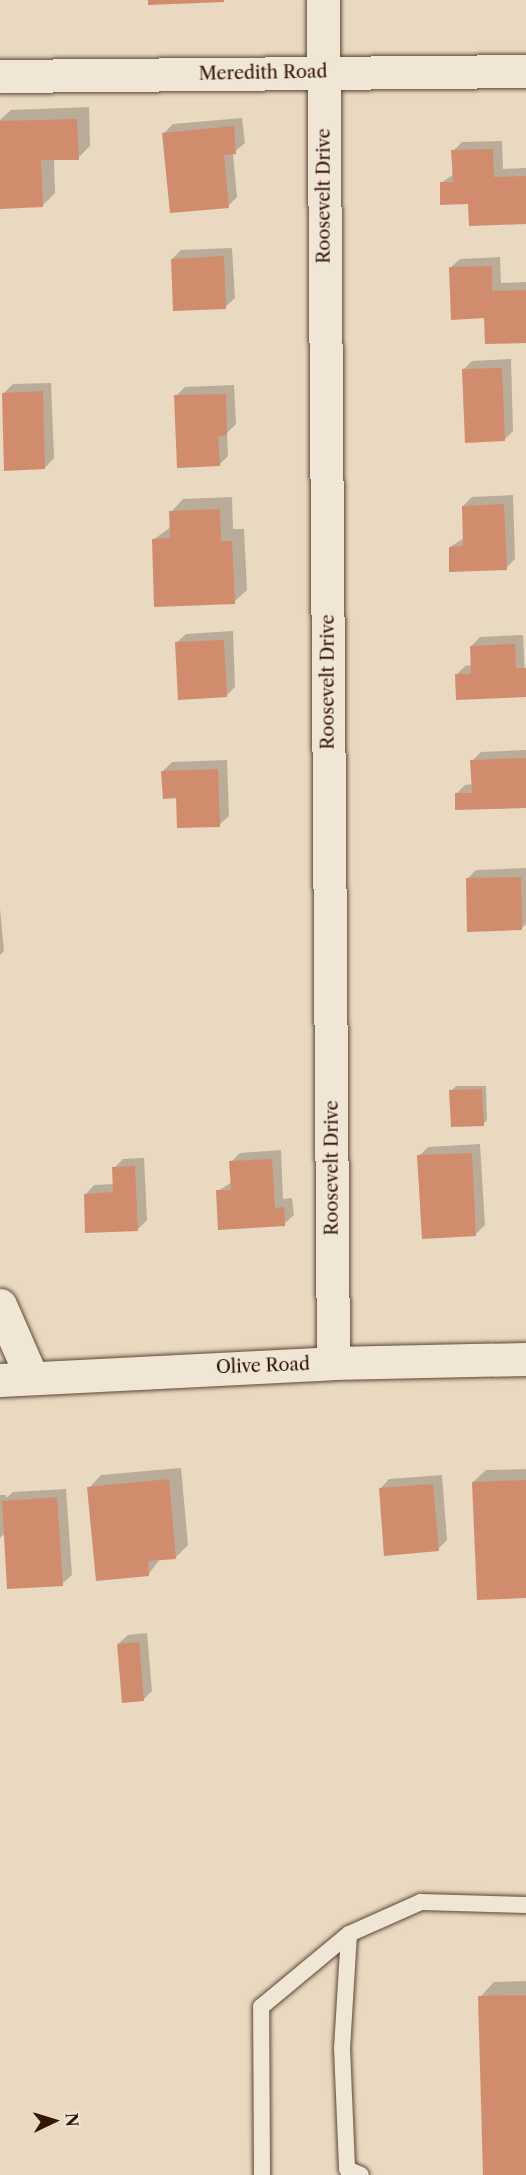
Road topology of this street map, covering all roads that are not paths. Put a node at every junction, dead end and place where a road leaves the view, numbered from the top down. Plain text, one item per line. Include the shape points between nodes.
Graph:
1 (323, 0) edge
2 (526, 71) edge
3 (324, 73) junction
4 (0, 76) edge
5 (0, 1305) edge
6 (526, 1359) edge
7 (333, 1363) junction
8 (16, 1378) edge
9 (526, 1905) edge
10 (349, 1934) junction
11 (262, 2175) edge
12 (361, 2175) edge

1 - 3 street, Roosevelt Drive
2 - 3 street, Meredith Road
3 - 4 street, Meredith Road
3 - 7 street, Roosevelt Drive
5 - 8 street
6 - 7 street, Olive Road
7 - 8 street, Olive Road
9 - 10 lane via 421,1902
10 - 11 lane via 261,2007
10 - 12 lane via 342,2048 346,2169

